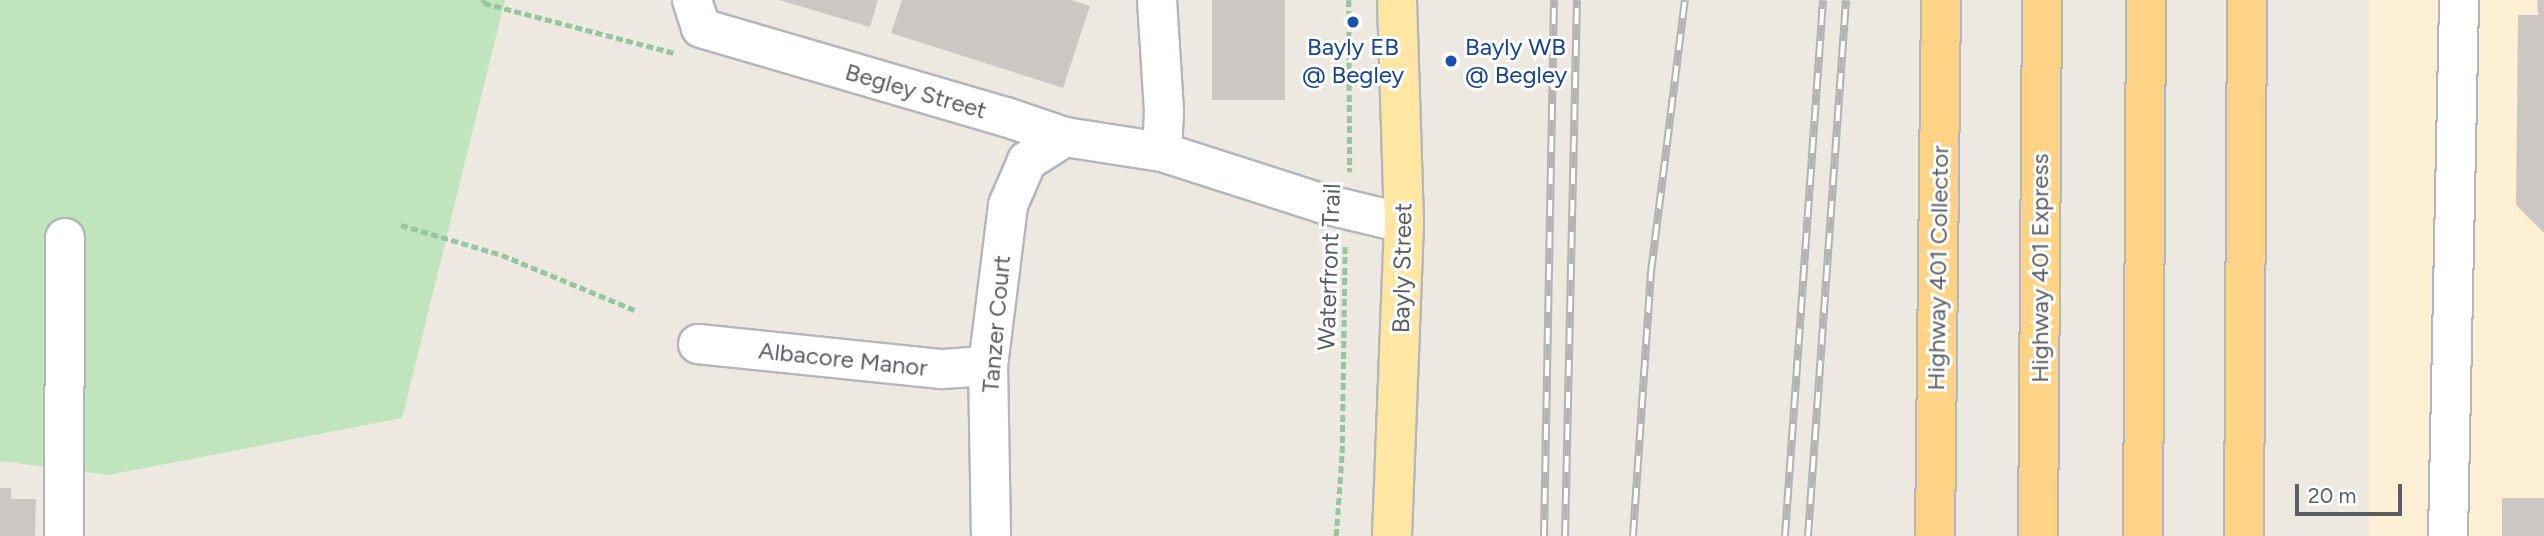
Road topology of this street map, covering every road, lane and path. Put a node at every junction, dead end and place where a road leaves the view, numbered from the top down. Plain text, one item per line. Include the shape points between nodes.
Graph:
1 (484, 0) edge
2 (692, 0) edge
3 (1157, 0) edge
4 (1349, 0) edge
5 (1397, 0) edge
6 (1941, 0) edge
7 (2042, 0) edge
8 (2146, 0) edge
9 (2247, 0) edge
10 (2459, 0) edge
11 (687, 57) dead end
12 (1065, 137) junction
13 (1161, 152) junction
14 (1346, 210) junction
15 (1404, 223) junction
16 (401, 225) dead end
17 (65, 238) dead end
18 (637, 311) dead end
19 (698, 344) dead end
20 (988, 366) junction
21 (64, 536) edge
22 (991, 536) edge
23 (1336, 536) edge
24 (1392, 536) edge
25 (1935, 536) edge
26 (2038, 536) edge
27 (2143, 536) edge
28 (2244, 536) edge
29 (2448, 536) edge

1 - 11 path
2 - 12 street, Begley Street via 701,28
3 - 13 street via 1164,111
4 - 14 path, Waterfront Trail via 1351,158
5 - 15 main road, Bayly Street
6 - 25 highway, Highway 401 Collector
7 - 26 highway, Highway 401 Express
8 - 27 highway
9 - 28 highway
10 - 29 street
12 - 13 street, Begley Street
12 - 20 street, Tanzer Court via 1027,162 1008,205
13 - 14 street, Begley Street
14 - 15 street, Begley Street
14 - 23 path, Waterfront Trail
15 - 24 main road, Bayly Street
16 - 18 path via 502,255
17 - 21 street
19 - 20 street, Albacore Manor via 942,369
20 - 22 street, Tanzer Court

